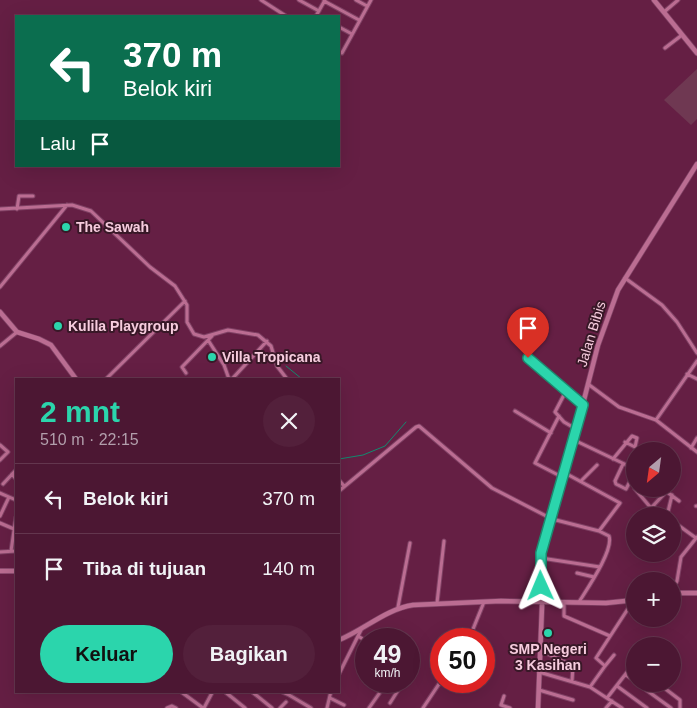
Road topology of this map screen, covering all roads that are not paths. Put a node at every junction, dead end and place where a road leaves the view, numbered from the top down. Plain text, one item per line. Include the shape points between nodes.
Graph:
1 (261, 0) edge
2 (299, 0) edge
3 (356, 0) edge
4 (371, 0) edge
5 (654, 0) edge
6 (678, 0) edge
7 (324, 1) edge
8 (267, 2) edge
9 (367, 6) junction
10 (664, 13) junction
11 (318, 14) edge
12 (285, 15) edge
13 (359, 20) junction
14 (340, 28) edge
15 (352, 34) junction
16 (682, 35) junction
17 (666, 48) dead end
18 (340, 52) edge
19 (697, 53) edge
20 (697, 164) edge
21 (33, 196) dead end
22 (67, 205) junction
23 (0, 209) edge
24 (17, 209) junction
25 (625, 278) junction
26 (0, 287) edge
27 (185, 301) junction
28 (0, 312) edge
29 (17, 332) junction
30 (212, 336) junction
31 (208, 340) junction
32 (267, 341) junction
33 (0, 346) edge
34 (697, 353) edge
35 (528, 358) dead end
36 (697, 361) edge
37 (186, 373) dead end
38 (687, 374) junction
39 (75, 378) edge
40 (107, 378) edge
41 (230, 378) edge
42 (232, 378) edge
43 (286, 378) edge
44 (697, 380) edge
45 (588, 384) junction
46 (566, 391) junction
47 (583, 405) junction
48 (515, 411) dead end
49 (559, 416) junction
50 (656, 420) junction
51 (576, 429) junction
52 (551, 433) junction
53 (697, 438) edge
54 (574, 440) junction
55 (625, 442) joint
56 (636, 442) edge
57 (0, 445) edge
58 (690, 448) junction
59 (697, 452) edge
60 (613, 459) junction
61 (0, 460) edge
62 (623, 464) junction
63 (597, 465) dead end
64 (626, 466) edge
65 (15, 471) edge
66 (12, 474) junction
67 (564, 475) junction
68 (15, 478) edge
69 (582, 480) junction
70 (340, 481) edge
71 (3, 484) dead end
72 (344, 486) junction
73 (626, 488) edge
74 (340, 490) edge
75 (0, 493) edge
76 (9, 497) junction
77 (642, 498) edge
78 (660, 498) edge
79 (676, 498) edge
80 (15, 500) edge
81 (679, 501) dead end
82 (654, 505) joint
83 (0, 516) edge
84 (552, 519) junction
85 (0, 524) edge
86 (15, 524) edge
87 (681, 527) edge
88 (14, 530) junction
89 (599, 531) junction
90 (696, 537) edge
91 (15, 540) edge
92 (444, 541) dead end
93 (410, 543) dead end
94 (15, 550) edge
95 (11, 551) junction
96 (0, 552) edge
97 (541, 558) junction
98 (600, 567) junction
99 (0, 571) edge
100 (15, 571) edge
101 (678, 572) edge
102 (577, 573) dead end
103 (594, 578) junction
104 (681, 592) edge
105 (697, 593) edge
106 (626, 601) edge
107 (484, 602) junction
108 (542, 602) junction
109 (564, 602) junction
110 (579, 602) junction
111 (437, 603) junction
112 (398, 607) junction
113 (626, 612) edge
114 (364, 628) edge
115 (473, 628) edge
116 (355, 633) edge
117 (610, 636) junction
118 (340, 640) edge
119 (355, 642) edge
120 (540, 650) junction
121 (614, 655) dead end
122 (605, 666) junction
123 (340, 672) edge
124 (540, 672) junction
125 (626, 675) edge
126 (572, 682) junction
127 (618, 686) junction
128 (590, 687) junction
129 (539, 690) junction
130 (650, 692) edge
131 (670, 692) edge
132 (183, 693) edge
133 (210, 693) edge
134 (226, 693) edge
135 (233, 693) edge
136 (253, 693) edge
137 (289, 693) edge
138 (331, 693) edge
139 (380, 693) edge
140 (396, 693) edge
141 (433, 693) edge
142 (230, 696) junction
143 (504, 696) dead end
144 (330, 698) junction
145 (607, 698) junction
146 (573, 700) dead end
147 (612, 701) junction
148 (286, 702) dead end
149 (390, 703) dead end
150 (344, 705) dead end
151 (167, 708) edge
152 (176, 708) edge
153 (203, 708) edge
154 (245, 708) edge
155 (272, 708) edge
156 (280, 708) edge
157 (311, 708) edge
158 (327, 708) edge
159 (369, 708) edge
160 (423, 708) edge
161 (510, 708) edge
162 (538, 708) edge
163 (606, 708) edge
164 (622, 708) edge
165 (646, 708) edge
166 (671, 708) edge
167 (680, 708) edge

1 - 8 street
2 - 11 street
3 - 9 street
4 - 9 street
5 - 10 main road
6 - 10 street
7 - 11 street
7 - 13 street
8 - 12 street
9 - 13 street
10 - 16 main road
13 - 15 street
14 - 15 street
15 - 18 street
16 - 17 street
16 - 19 main road
20 - 25 main road, Jalan Bibis
21 - 24 street via 20,196
22 - 24 street
22 - 26 street
22 - 27 street via 80,205 97,214 150,267 175,286
23 - 24 street
25 - 34 street via 662,305
25 - 45 main road, Jalan Bibis via 605,320
27 - 30 street via 189,328 198,336
27 - 40 street
28 - 29 main road
29 - 33 street
29 - 39 main road via 51,346
30 - 31 street
30 - 32 street via 238,330
31 - 37 street via 182,366
31 - 41 street
32 - 42 street
32 - 43 street via 274,352 276,366
35 - 46 street
36 - 38 street
38 - 44 street
38 - 50 street
45 - 47 main road, Jalan Bibis
45 - 50 street via 619,406
46 - 47 street
46 - 49 street via 555,412
47 - 51 main road, Jalan Bibis
48 - 52 street
49 - 51 street
49 - 52 street
50 - 58 street
51 - 54 main road, Jalan Bibis
52 - 67 street via 535,464
53 - 58 street
54 - 60 street
54 - 67 main road, Jalan Bibis
55 - 56 street via 634,436
55 - 60 street
57 - 61 street via 8,452
58 - 59 street
60 - 62 street
62 - 64 street
62 - 73 street via 615,483
63 - 69 street
65 - 66 street
66 - 68 street
66 - 71 street
67 - 69 street
67 - 84 main road, Jalan Bibis
69 - 89 street via 620,503
70 - 72 street
72 - 74 street
72 - 84 street via 418,425 492,488
75 - 76 street
76 - 80 street
76 - 83 street
77 - 82 street via 648,507
78 - 82 street
79 - 81 street
84 - 89 street
84 - 97 main road, Jalan Bibis
85 - 88 street
86 - 88 street
87 - 90 street
88 - 91 street
89 - 98 street via 610,538
90 - 101 street via 681,557
91 - 95 street
92 - 111 street
93 - 112 street
94 - 95 street
95 - 96 street
97 - 98 street
97 - 108 main road, Jalan Bibis
98 - 103 street
99 - 100 main road
102 - 103 street
103 - 110 street
104 - 105 main road
106 - 110 main road
107 - 108 main road
107 - 111 main road
107 - 115 street
108 - 109 main road
108 - 120 main road, Jalan Bibis
109 - 110 main road
109 - 117 street via 564,616
111 - 112 main road
112 - 114 main road
113 - 117 street
116 - 118 main road
117 - 122 street via 595,659
119 - 123 street
120 - 124 main road, Jalan Bibis
120 - 126 street via 573,666
121 - 122 street
122 - 128 street
124 - 126 street
124 - 129 main road, Jalan Bibis
125 - 127 street
126 - 128 street
127 - 145 street
127 - 165 street
128 - 145 street
129 - 146 street
129 - 162 main road, Jalan Bibis
130 - 166 street
131 - 167 street via 680,700
132 - 153 street
133 - 153 street
134 - 142 street
135 - 142 street
136 - 155 street
137 - 157 street
138 - 144 street
139 - 159 street
140 - 149 street
141 - 160 street
142 - 154 street
143 - 161 street via 500,705
144 - 150 street
144 - 158 street
145 - 147 street
147 - 163 street
147 - 164 street
148 - 156 street
151 - 152 street

